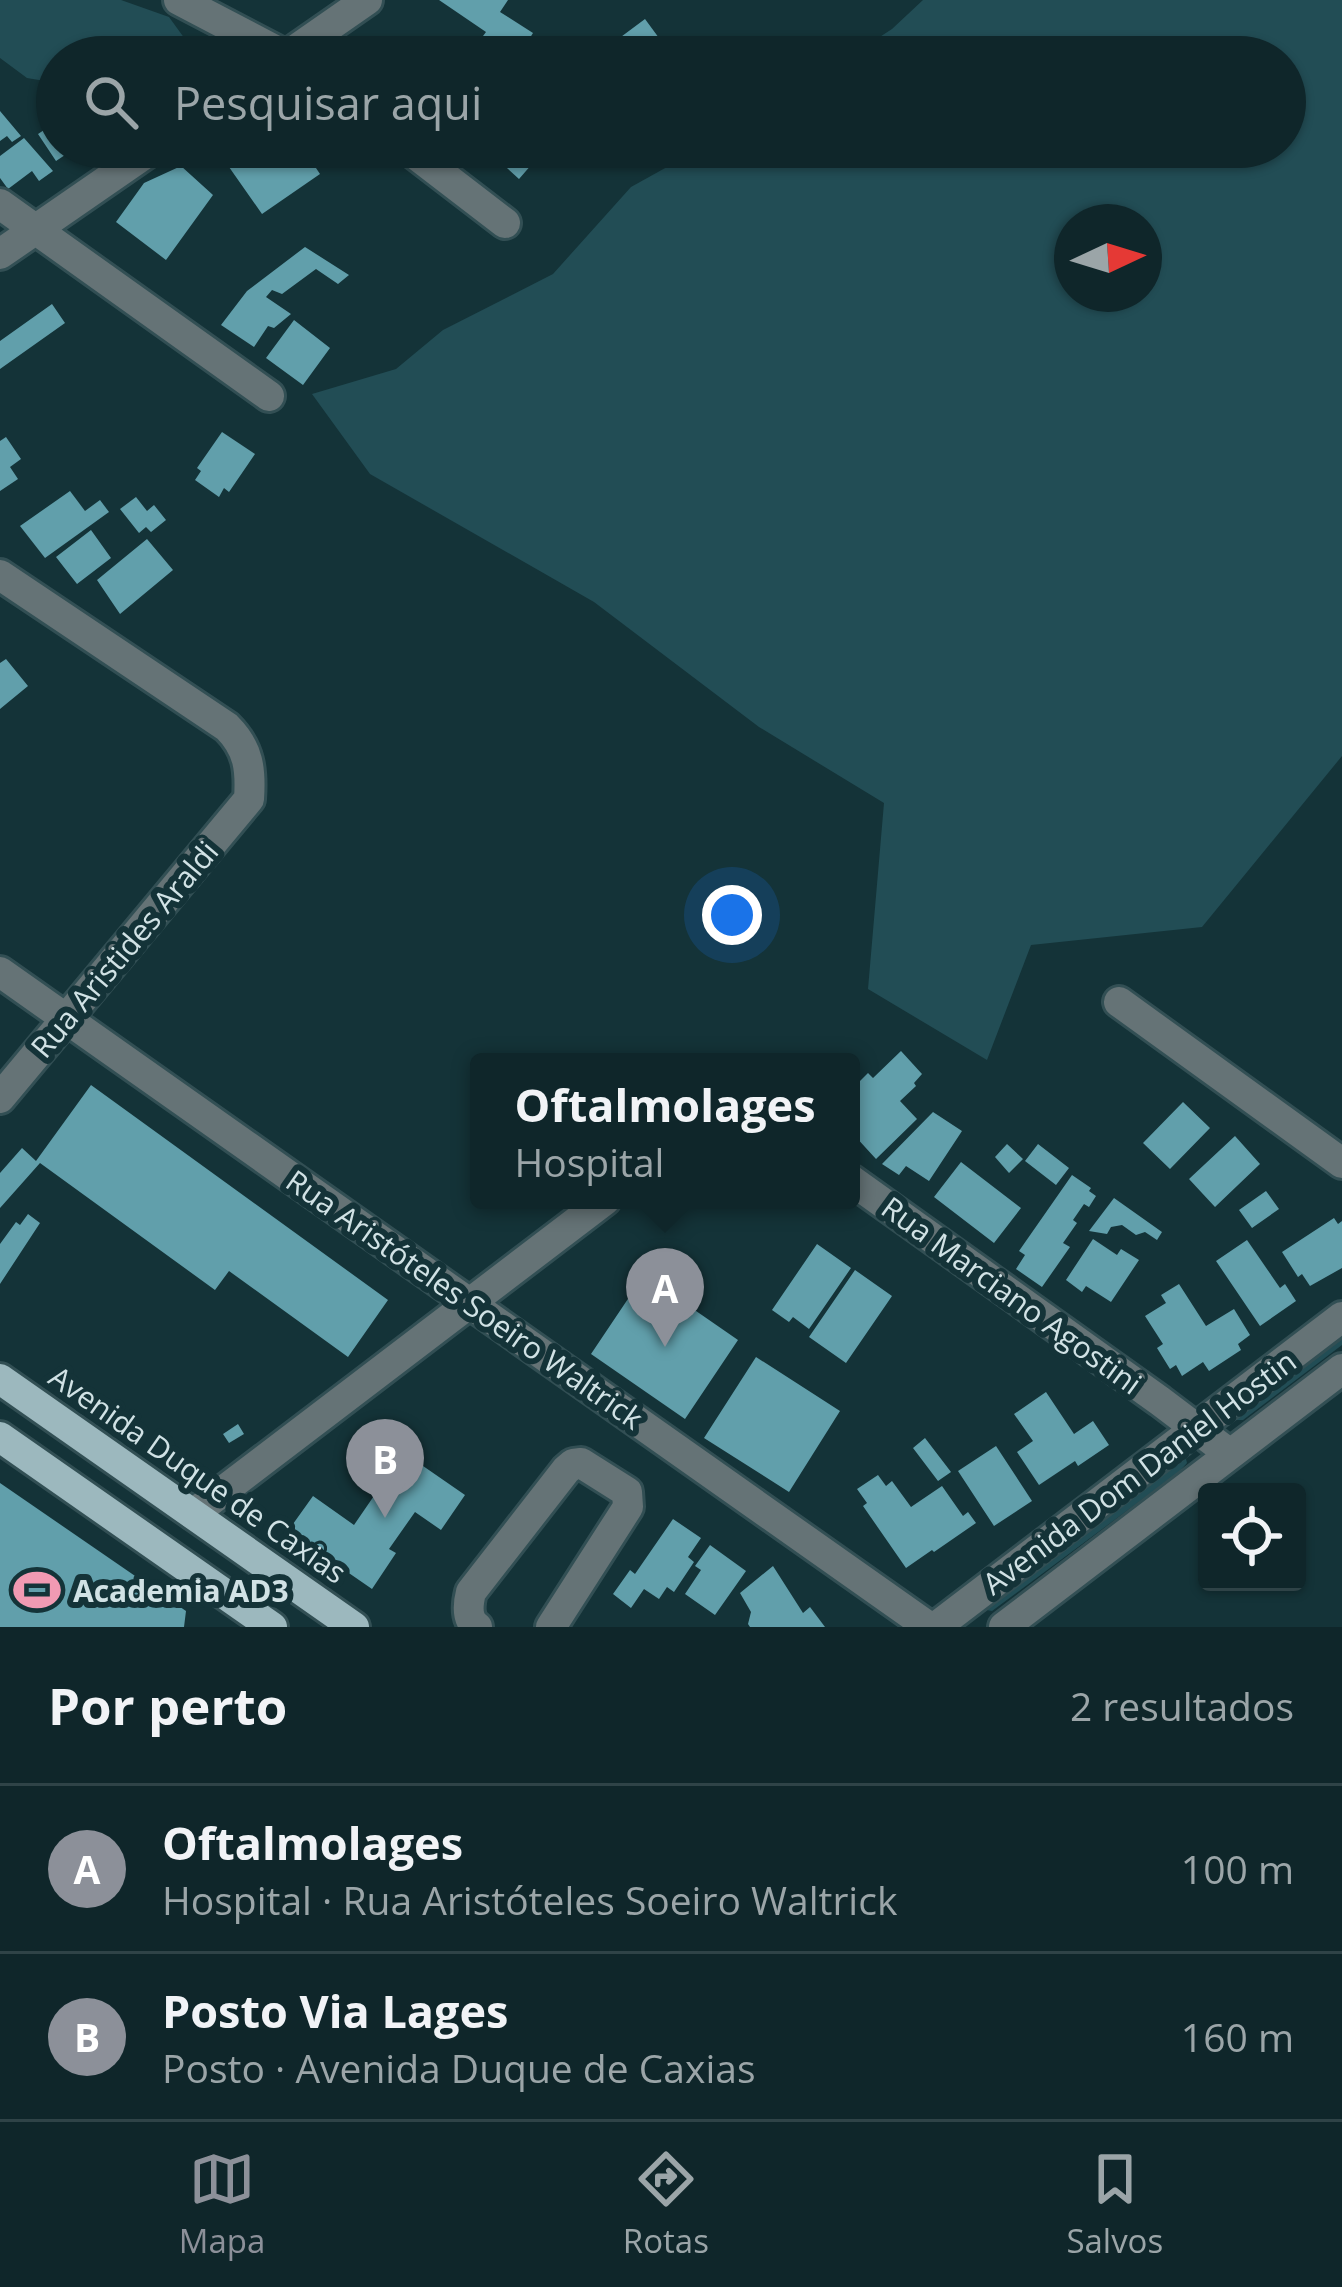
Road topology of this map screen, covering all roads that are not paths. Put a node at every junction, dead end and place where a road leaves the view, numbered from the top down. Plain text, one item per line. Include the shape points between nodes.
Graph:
1 (179, 0) edge
2 (367, 0) edge
3 (248, 36) edge
4 (315, 36) edge
5 (124, 168) edge
6 (433, 168) edge
7 (0, 205) edge
8 (505, 223) dead end
9 (35, 230) junction
10 (0, 254) edge
11 (269, 396) dead end
12 (0, 575) edge
13 (0, 972) edge
14 (1119, 1002) dead end
15 (66, 1018) junction
16 (0, 1098) edge
17 (1342, 1163) edge
18 (860, 1186) edge
19 (593, 1209) edge
20 (471, 1303) junction
21 (1342, 1318) edge
22 (1342, 1369) edge
23 (0, 1379) edge
24 (1196, 1429) junction
25 (0, 1437) edge
26 (1230, 1454) junction
27 (193, 1514) junction
28 (272, 1627) edge
29 (354, 1627) edge
30 (477, 1627) edge
31 (550, 1627) edge
32 (932, 1627) edge
33 (1004, 1627) edge

1 - 3 street
2 - 4 street
5 - 9 street
6 - 8 street
7 - 9 street
9 - 10 street
9 - 11 street
12 - 15 street, Rua Aristides Araldi via 227,727 249,760 249,800
13 - 15 street, Rua Aristóteles Soeiro Waltrick
14 - 17 street
15 - 16 street, Rua Aristides Araldi
15 - 20 street, Rua Aristóteles Soeiro Waltrick
18 - 24 street, Rua Marciano Agostini
19 - 20 street
20 - 27 street
20 - 32 street, Rua Aristóteles Soeiro Waltrick
21 - 24 street, Avenida Dom Daniel Hostin
22 - 26 street, Avenida Dom Daniel Hostin
23 - 27 main road, Avenida Duque de Caxias
24 - 26 street, Rua Marciano Agostini
24 - 32 street, Avenida Dom Daniel Hostin
25 - 28 main road
26 - 33 street, Avenida Dom Daniel Hostin
27 - 29 main road, Avenida Duque de Caxias
30 - 31 street via 471,1592 566,1470 581,1463 627,1492 628,1507

